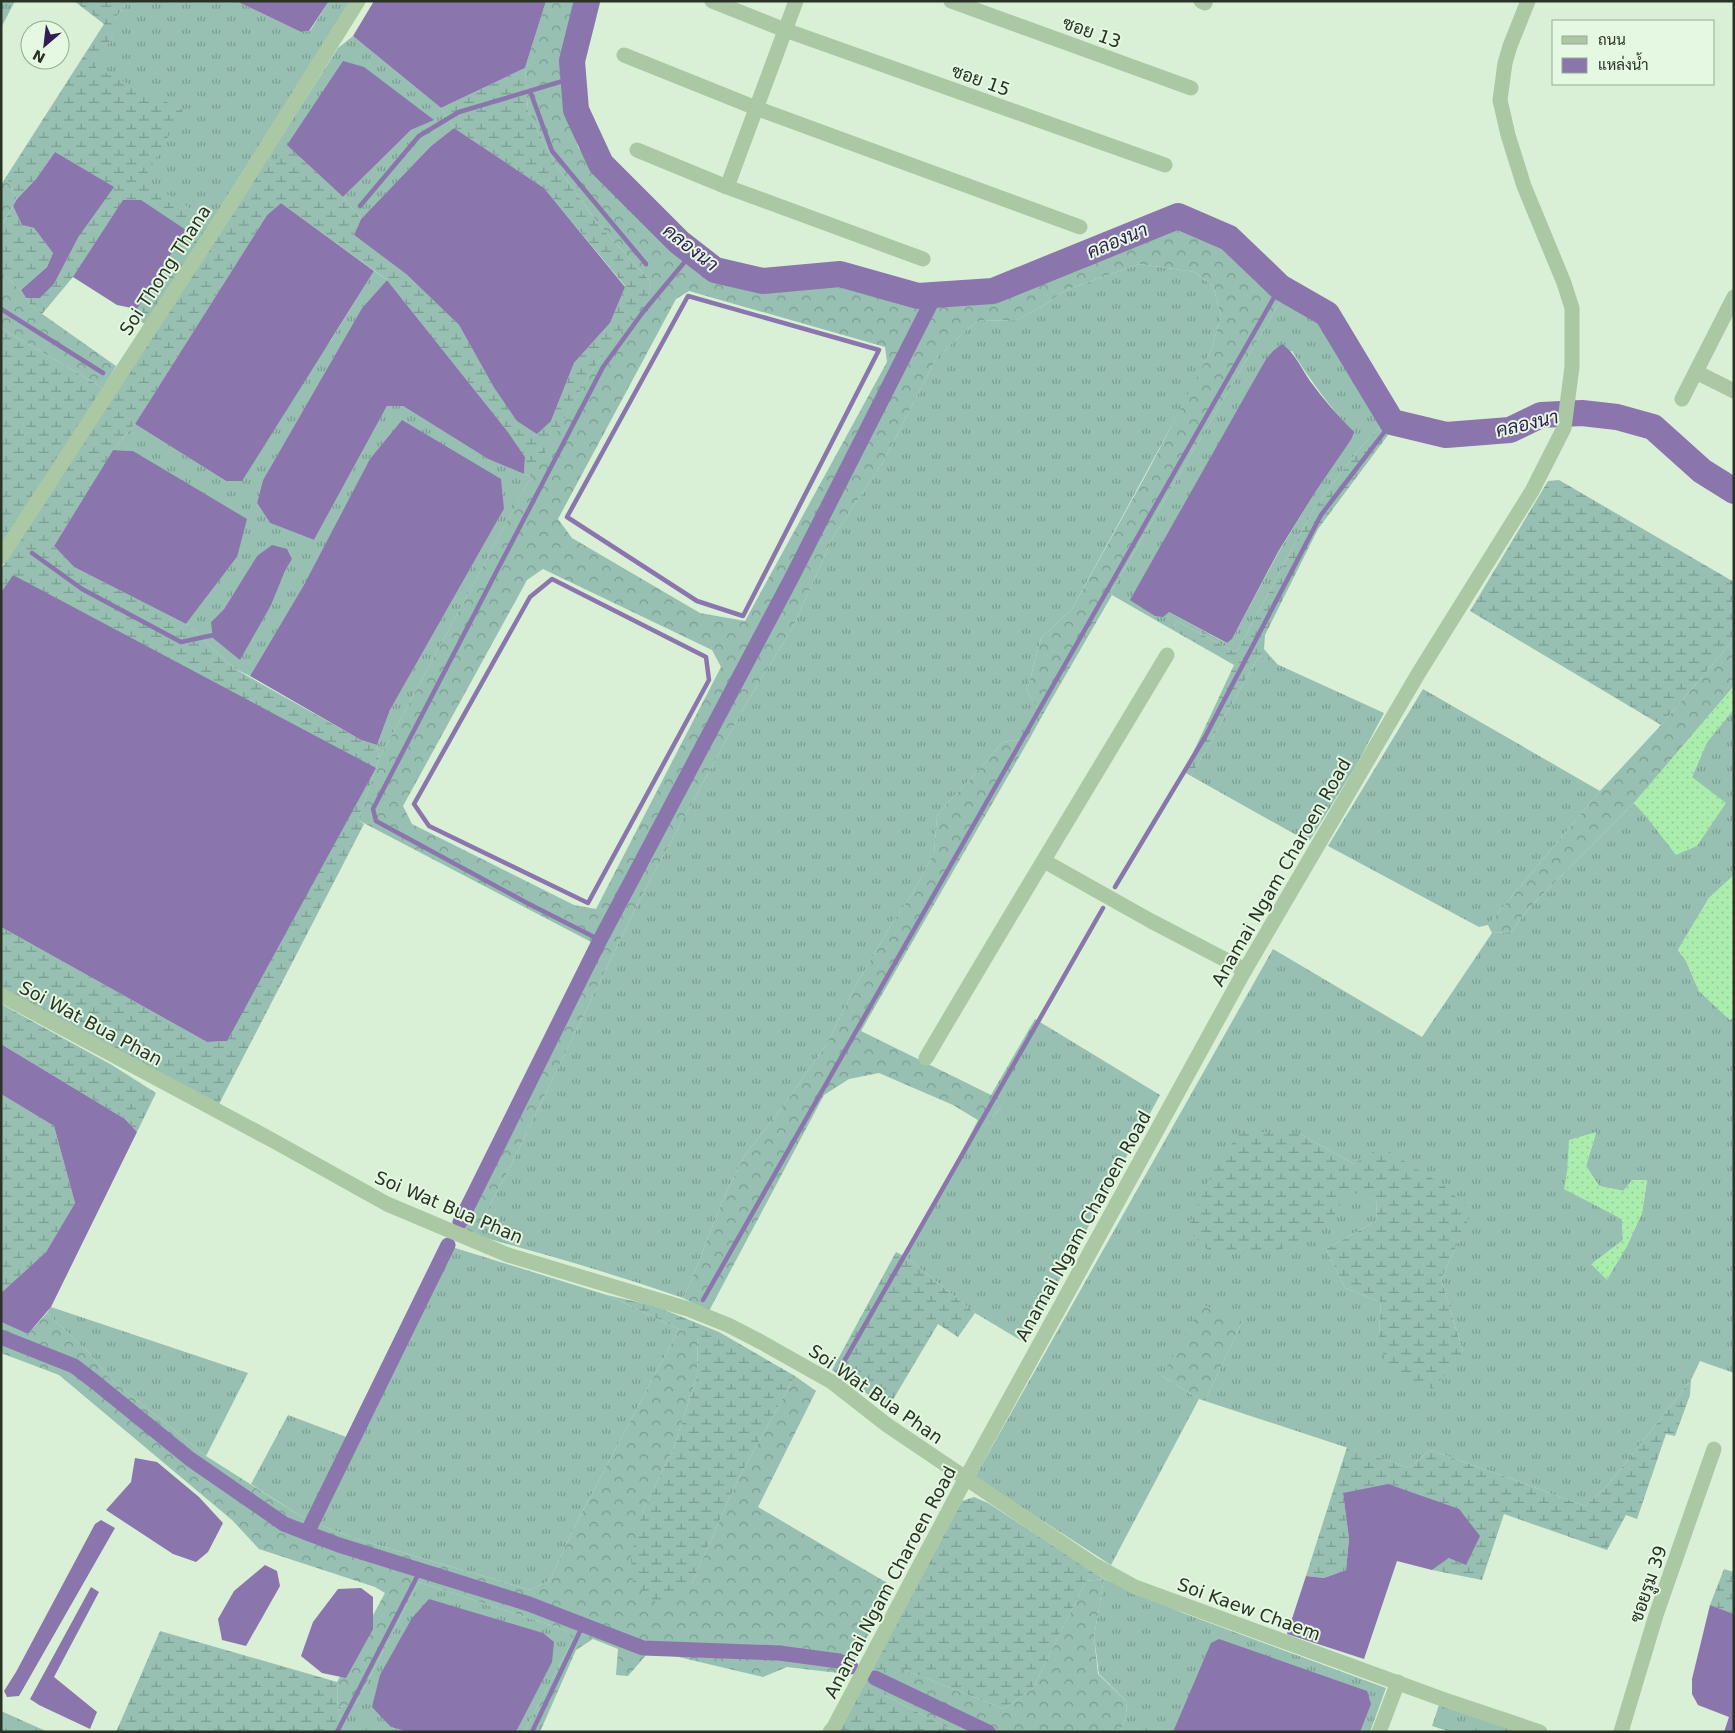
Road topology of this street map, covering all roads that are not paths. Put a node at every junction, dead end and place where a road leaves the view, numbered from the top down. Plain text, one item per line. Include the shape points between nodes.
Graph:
1 (358, 1) edge
2 (712, 1) edge
3 (796, 1) edge
4 (952, 1) edge
5 (1528, 1) edge
6 (785, 30) junction
7 (624, 55) dead end
8 (1191, 88) dead end
9 (756, 108) junction
10 (637, 150) dead end
11 (1165, 165) dead end
12 (727, 187) junction
13 (1080, 227) dead end
14 (923, 259) dead end
15 (1734, 296) edge
16 (1696, 372) junction
17 (1734, 391) edge
18 (1682, 399) dead end
19 (1, 557) edge
20 (1167, 654) dead end
21 (1044, 861) junction
22 (1245, 970) junction
23 (1, 995) edge
24 (926, 1058) dead end
25 (1714, 1449) dead end
26 (966, 1478) junction
27 (1398, 1682) junction
28 (830, 1732) edge
29 (1379, 1732) edge
30 (1540, 1732) edge
31 (1621, 1732) edge

1 - 19 street, Soi Thong Thana via 231,204
2 - 6 street, ซอย 15
3 - 6 street
4 - 8 street, ซอย 13
5 - 22 street, Anamai Ngam Charoen Road via 1508,54 1500,100 1524,186 1572,308 1573,339 1564,428 1532,491 1418,674
6 - 9 street
6 - 11 street, ซอย 15
7 - 9 street
9 - 12 street
9 - 13 street
10 - 12 street
12 - 14 street
15 - 16 street
16 - 17 street
16 - 18 street
20 - 21 street
21 - 22 street
21 - 24 street
22 - 26 street, Anamai Ngam Charoen Road
23 - 26 street, Soi Wat Bua Phan via 387,1204 508,1255 688,1309 728,1325 832,1382 887,1425
25 - 31 street, ซอยรูม 39 via 1656,1615
26 - 27 street, Soi Kaew Chaem via 1093,1564 1135,1587
26 - 28 street, Anamai Ngam Charoen Road
27 - 29 street
27 - 30 street, Soi Kaew Chaem

